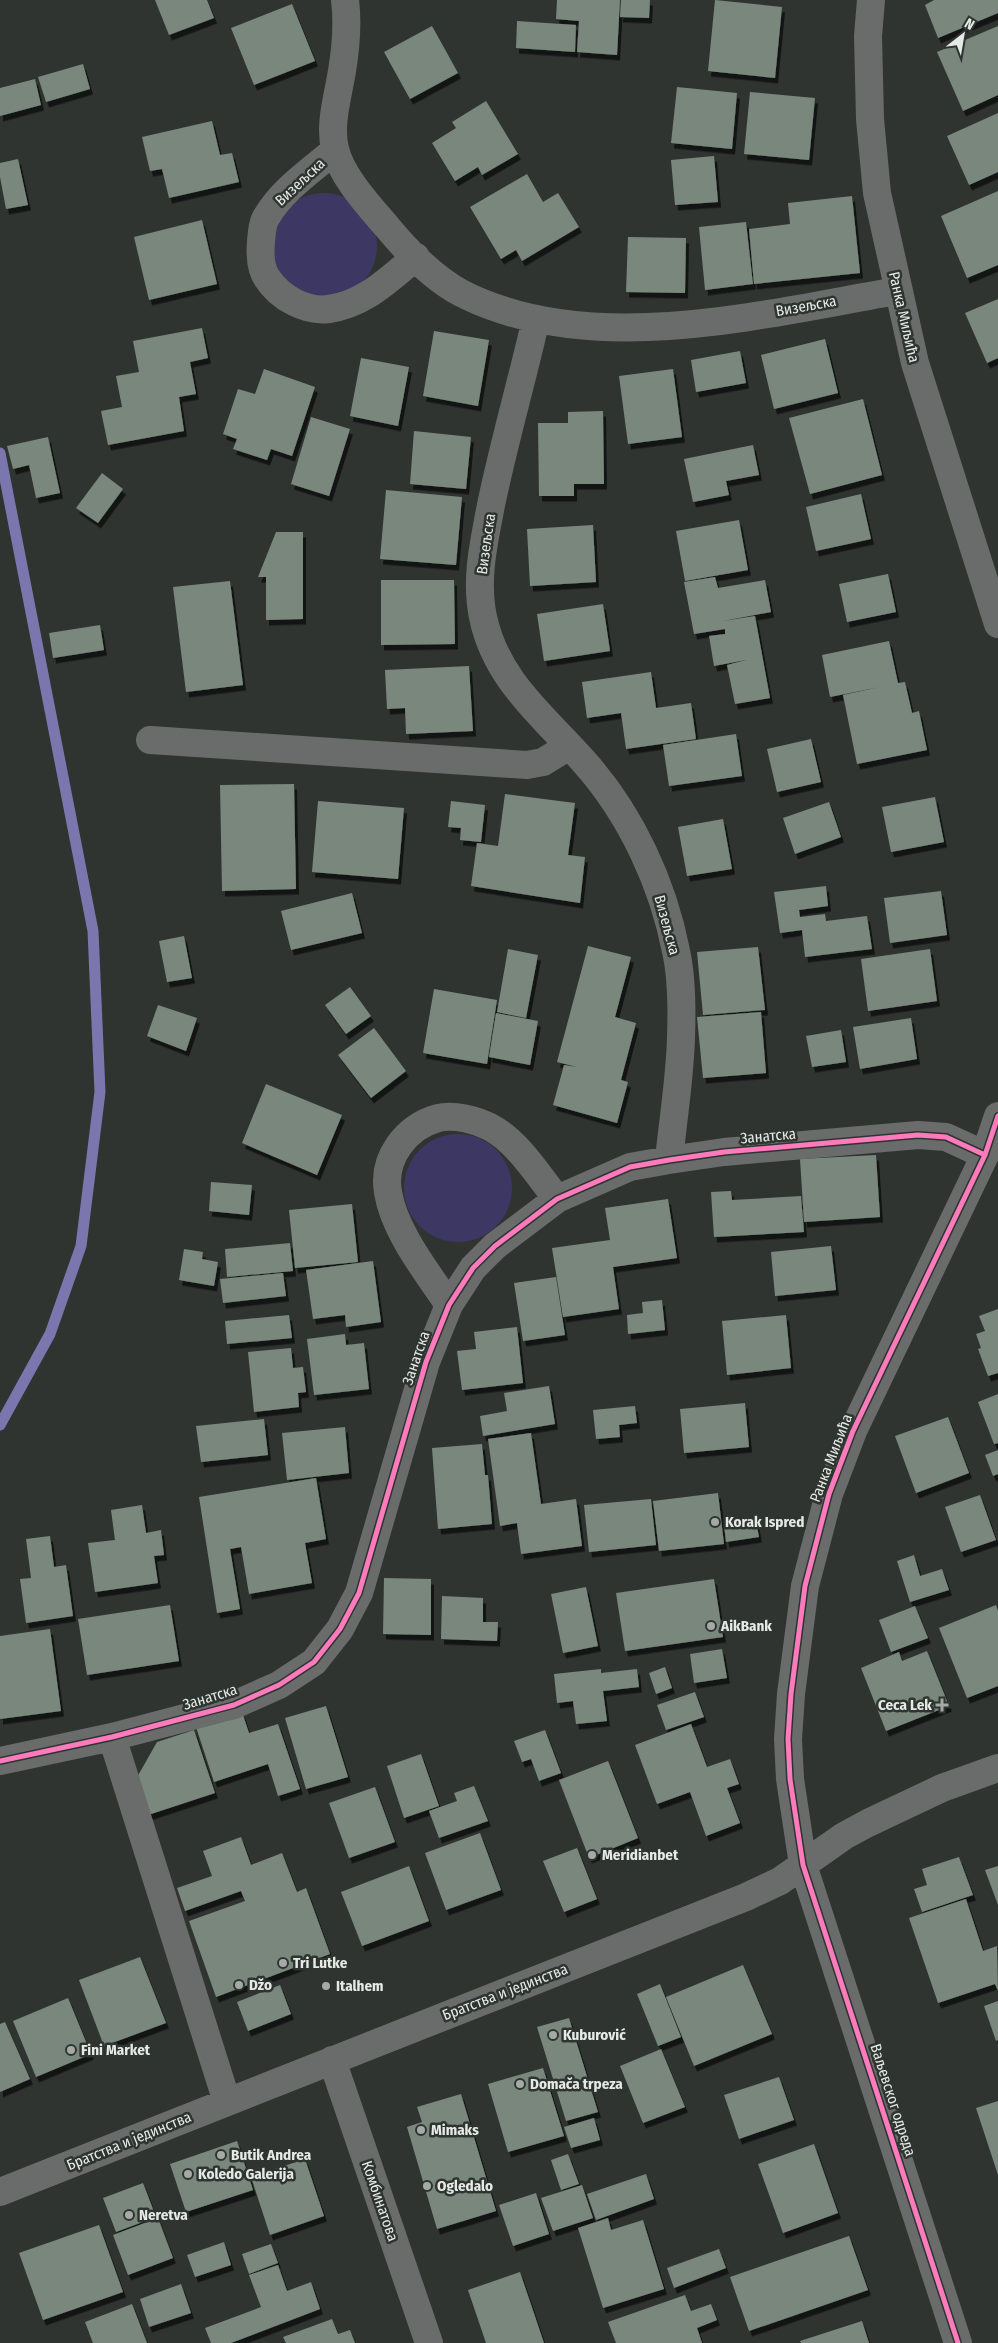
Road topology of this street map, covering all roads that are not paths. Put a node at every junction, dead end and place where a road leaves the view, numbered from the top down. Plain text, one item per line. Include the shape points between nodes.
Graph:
1 (345, 0) edge
2 (871, 0) edge
3 (335, 150) junction
4 (416, 257) junction
5 (897, 291) junction
6 (536, 319) junction
7 (998, 624) edge
8 (150, 740) dead end
9 (570, 746) junction
10 (998, 1116) edge
11 (985, 1155) junction
12 (668, 1160) junction
13 (557, 1199) junction
14 (449, 1304) junction
15 (112, 1737) junction
16 (0, 1761) edge
17 (998, 1768) edge
18 (803, 1865) junction
19 (332, 2060) junction
20 (227, 2102) junction
21 (0, 2192) edge
22 (429, 2343) edge
23 (958, 2343) edge

1 - 3 street, Визељска via 346,40 335,108
2 - 5 street, Ранка Миљића via 868,36 870,119 877,193
3 - 4 street, Визељска via 362,196
3 - 4 street, Визељска via 280,197 265,217 260,254 267,278 287,298 301,306 329,309 362,300
4 - 6 street, Визељска via 461,293
5 - 6 street, Визељска via 666,327 602,326
5 - 7 street, Ранка Миљића via 914,363
6 - 9 street, Визељска via 500,460 482,551 482,606 490,645 502,668 525,699
8 - 9 street via 527,765 543,762
9 - 12 street, Визељска via 615,801 629,825 654,878 677,952 681,1038
10 - 11 street, Ранка Миљића
11 - 12 street, Занатска via 946,1137 918,1135
11 - 18 street, Ранка Миљића via 853,1431 829,1494 804,1586 788,1739 790,1778
12 - 13 street, Занатска via 630,1167
13 - 14 street, Занатска via 495,1246 473,1268
13 - 14 street via 514,1146 490,1128 463,1118 440,1118 419,1126 402,1139 390,1159 386,1174 392,1209 419,1260
14 - 15 street, Занатска via 426,1362 359,1594 340,1629 314,1662 279,1686 234,1704
15 - 16 street, Занатска
15 - 20 street
17 - 18 street, Братства и јединства via 942,1788 868,1823
18 - 19 street, Братства и јединства via 780,1881 746,1897
18 - 23 street, Ваљевског одреда
19 - 20 street, Братства и јединства
19 - 22 street, Комбинатова
20 - 21 street, Братства и јединства

